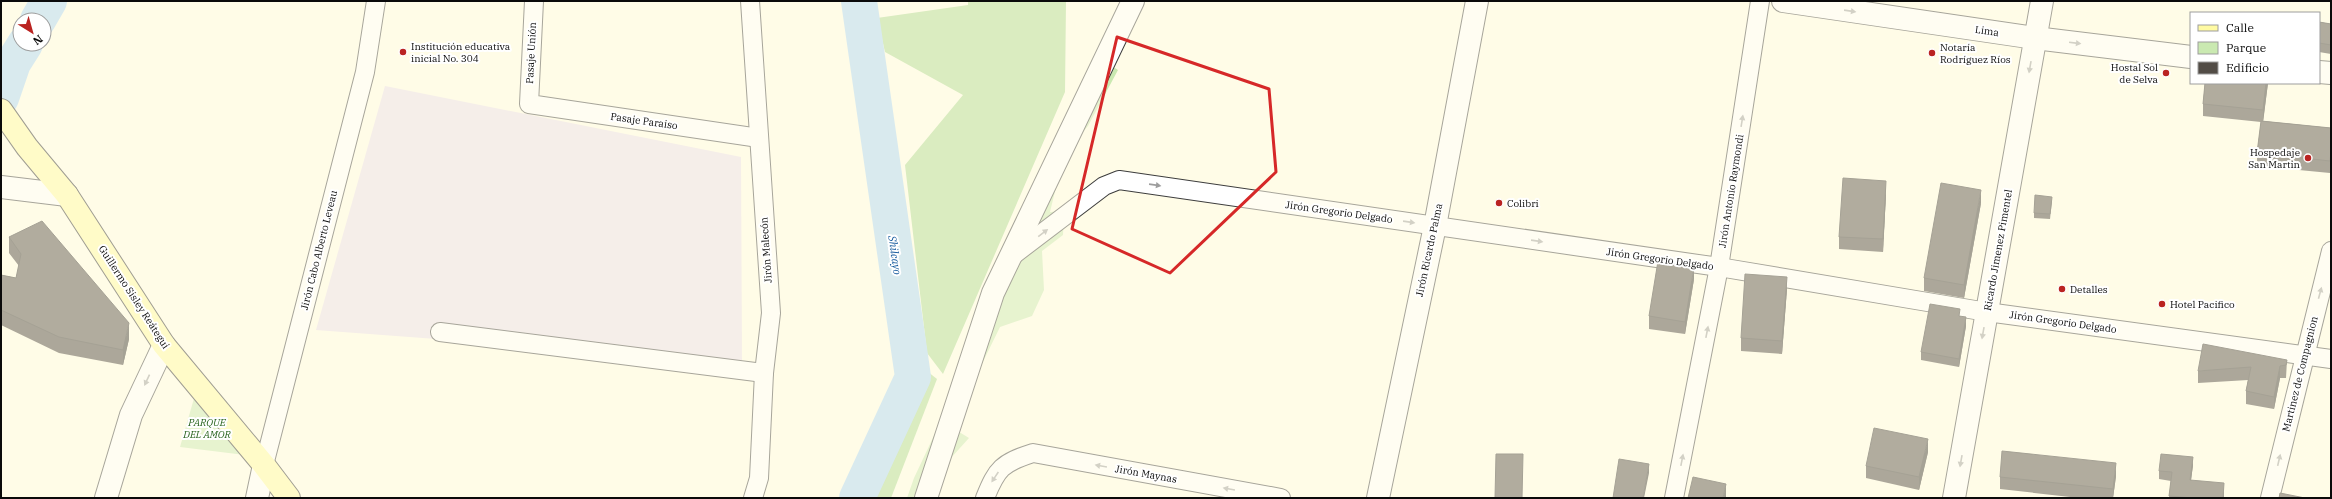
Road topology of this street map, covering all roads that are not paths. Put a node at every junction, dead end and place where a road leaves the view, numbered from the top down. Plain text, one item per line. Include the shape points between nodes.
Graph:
1 (376, 1) edge
2 (534, 1) edge
3 (750, 1) edge
4 (1133, 1) edge
5 (1477, 1) edge
6 (1760, 1) edge
7 (1784, 1) edge
8 (2042, 1) edge
9 (2035, 38) junction
10 (2190, 56) edge
11 (2320, 72) edge
12 (2331, 73) edge
13 (529, 104) joint
14 (1, 110) edge
15 (759, 138) junction
16 (11, 188) edge
17 (67, 195) junction
18 (1435, 226) junction
19 (2331, 250) edge
20 (1012, 256) junction
21 (1720, 267) junction
22 (1987, 312) junction
23 (440, 332) dead end
24 (164, 345) junction
25 (2304, 355) junction
26 (2331, 359) edge
27 (764, 373) junction
28 (264, 464) junction
29 (106, 498) edge
30 (258, 498) edge
31 (288, 498) edge
32 (753, 498) edge
33 (926, 498) edge
34 (984, 498) edge
35 (1281, 498) edge
36 (1378, 498) edge
37 (1674, 498) edge
38 (1954, 498) edge
39 (2270, 498) edge

1 - 28 street, Jirón Cabo Alberto Leveau via 365,72
2 - 13 street, Pasaje Unión
3 - 15 street, Jirón Malecón
4 - 20 street
5 - 18 street, Jirón Ricardo Palma
21 -> 6 street, Jirón Antonio Raymondi
7 -> 9 street, Lima
8 - 9 street, Ricardo Jimenez Pimentel
9 -> 10 street, Lima
9 -> 22 street, Ricardo Jimenez Pimentel
11 - 12 street
13 - 15 street, Pasaje Paraiso
14 - 17 main road, Guillermo Sisley Reátegui via 27,147
15 - 27 street, Jirón Malecón via 771,313
16 - 17 street
17 - 24 main road, Guillermo Sisley Reátegui
20 -> 18 street, Jirón Gregorio Delgado via 1104,186 1119,180
18 -> 21 street, Jirón Gregorio Delgado
18 - 36 street, Jirón Ricardo Palma
25 -> 19 street, Martinez de Compagnion
20 - 33 street via 993,293
21 - 22 street, Jirón Gregorio Delgado
37 -> 21 street, Jirón Antonio Raymondi
22 - 25 street, Jirón Gregorio Delgado
22 -> 38 street, Ricardo Jimenez Pimentel
23 - 27 street
24 - 28 main road, Guillermo Sisley Reátegui
24 -> 29 street via 130,415
25 - 26 street, Jirón Gregorio Delgado
39 -> 25 street, Martinez de Compagnion
27 - 32 street, Jirón Malecón via 759,478
28 - 30 street, Jirón Cabo Alberto Leveau
28 - 31 main road, Guillermo Sisley Reátegui
35 -> 34 street, Jirón Maynas via 1033,453 1011,460 994,475

